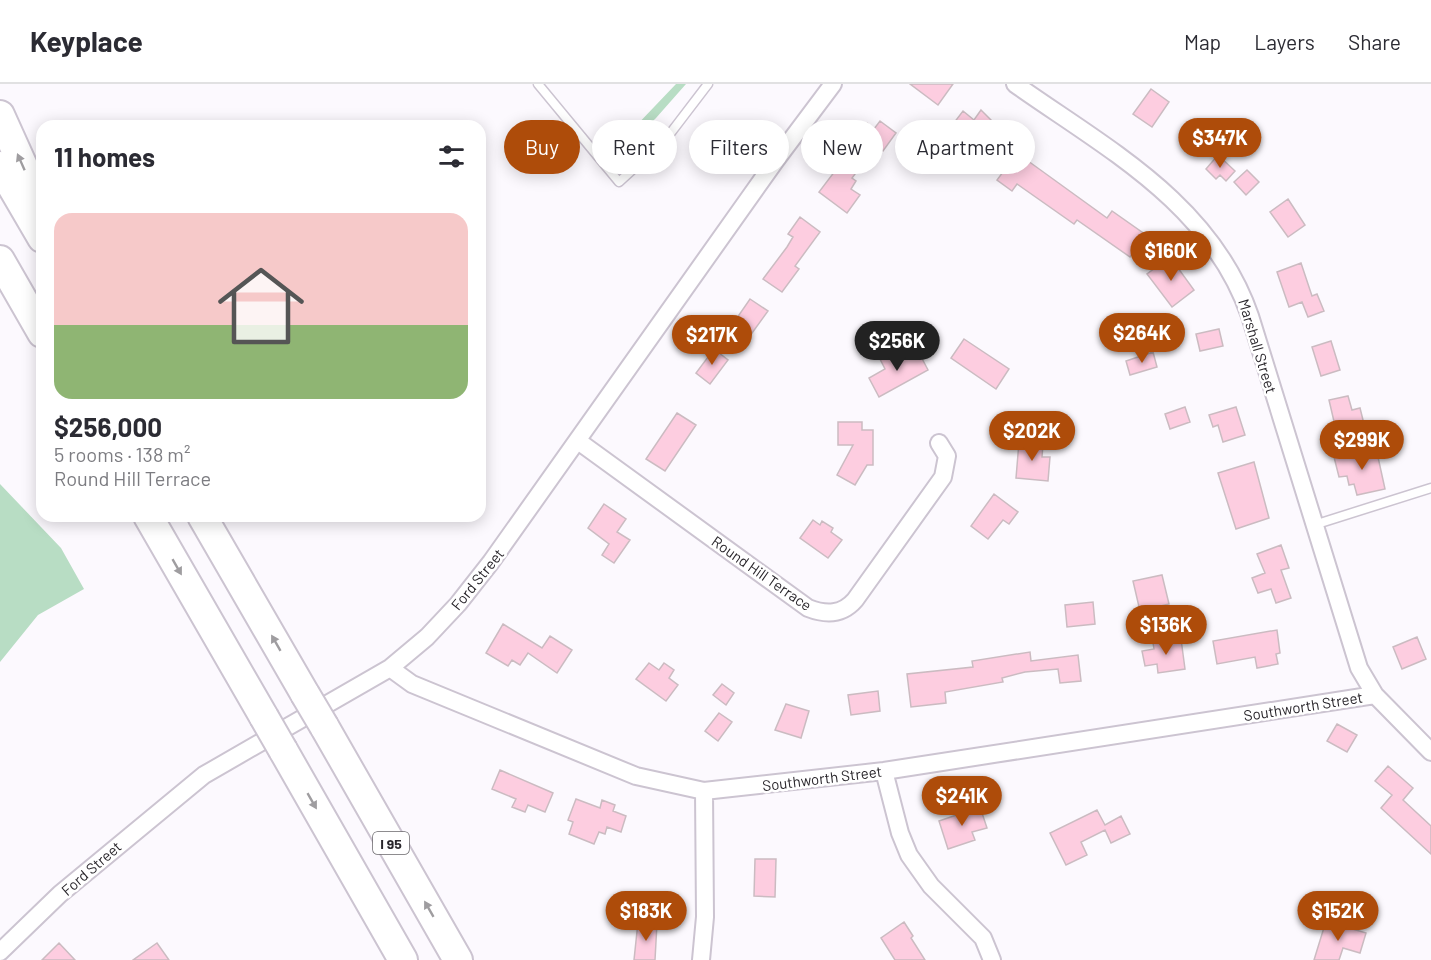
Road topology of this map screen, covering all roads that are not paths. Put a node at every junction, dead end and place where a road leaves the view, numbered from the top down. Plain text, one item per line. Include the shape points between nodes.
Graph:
1 (538, 84) edge
2 (708, 84) edge
3 (833, 84) edge
4 (1015, 84) edge
5 (0, 115) edge
6 (0, 166) edge
7 (36, 195) edge
8 (36, 228) edge
9 (0, 260) edge
10 (0, 286) edge
11 (36, 323) edge
12 (36, 336) edge
13 (578, 441) junction
14 (939, 443) dead end
15 (1431, 488) edge
16 (151, 522) edge
17 (205, 522) edge
18 (1313, 525) junction
19 (390, 668) junction
20 (1375, 695) junction
21 (1431, 752) edge
22 (884, 771) junction
23 (704, 791) junction
24 (0, 952) edge
25 (403, 960) edge
26 (458, 960) edge
27 (701, 960) edge
28 (992, 960) edge

1 - 2 lane via 620,182 666,140
3 - 13 street, Ford Street
4 - 18 street, Marshall Street via 1174,198 1222,256 1247,307
7 -> 5 highway
6 - 8 highway
9 - 11 highway
10 - 12 highway
13 - 14 street, Round Hill Terrace via 808,608 830,613 842,611 855,600 943,477 946,456
13 - 19 street, Ford Street via 458,604
15 - 18 lane
16 -> 25 highway, bridge
26 -> 17 highway, I 95, bridge
18 - 20 street, Marshall Street via 1359,668
19 - 23 street, Southworth Street via 412,684 636,776
19 - 24 street, Ford Street via 204,775 60,894
20 - 21 street, Southworth Street
20 - 22 street, Southworth Street
22 - 23 street, Southworth Street
22 - 28 street via 909,855 931,886 983,938
23 - 27 street via 705,917

